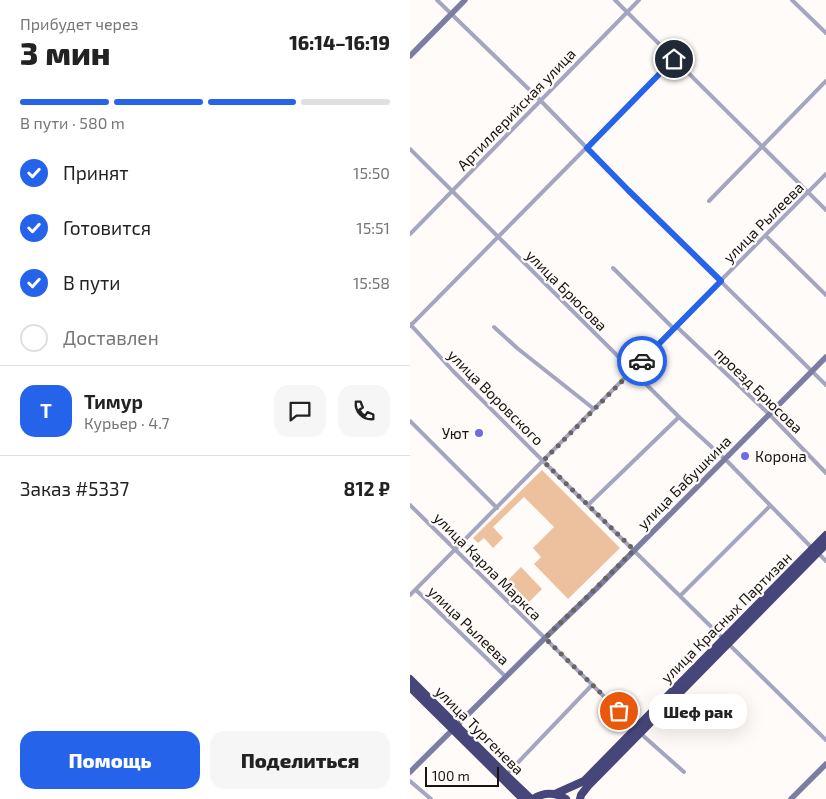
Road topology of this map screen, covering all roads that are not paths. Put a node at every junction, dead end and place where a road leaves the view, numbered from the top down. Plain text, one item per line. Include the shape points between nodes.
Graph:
1 (437, 0) edge
2 (465, 0) edge
3 (615, 0) edge
4 (639, 0) edge
5 (792, 0) edge
6 (627, 12) junction
7 (451, 14) junction
8 (826, 33) edge
9 (410, 56) edge
10 (674, 59) junction
11 (826, 82) edge
12 (540, 100) junction
13 (762, 146) junction
14 (587, 148) junction
15 (410, 149) edge
16 (826, 174) edge
17 (452, 191) junction
18 (808, 192) junction
19 (709, 201) dead end
20 (826, 210) edge
21 (410, 234) edge
22 (766, 236) junction
23 (498, 238) junction
24 (613, 268) dead end
25 (721, 281) junction
26 (826, 295) edge
27 (410, 325) edge
28 (494, 327) dead end
29 (674, 328) junction
30 (826, 357) edge
31 (632, 371) junction
32 (812, 371) junction
33 (826, 385) edge
34 (594, 409) junction
35 (769, 414) junction
36 (679, 417) junction
37 (410, 421) edge
38 (724, 459) junction
39 (543, 461) junction
40 (826, 472) edge
41 (410, 504) edge
42 (588, 505) junction
43 (770, 506) junction
44 (497, 508) junction
45 (826, 535) edge
46 (826, 544) edge
47 (456, 550) junction
48 (634, 550) junction
49 (815, 551) junction
50 (826, 561) edge
51 (416, 590) junction
52 (410, 595) edge
53 (680, 596) junction
54 (545, 638) junction
55 (726, 641) junction
56 (506, 677) junction
57 (410, 679) edge
58 (592, 684) junction
59 (410, 686) edge
60 (454, 727) junction
61 (638, 730) junction
62 (826, 740) edge
63 (826, 764) edge
64 (410, 772) edge
65 (684, 772) dead end
66 (506, 775) junction
67 (410, 781) edge
68 (555, 794) junction
69 (431, 799) edge
70 (522, 799) edge
71 (532, 799) edge
72 (566, 799) edge
73 (580, 799) edge
74 (791, 799) edge

1 - 7 street
2 - 7 street
3 - 6 street
4 - 6 street, Артиллерийская улица
5 - 8 street
6 - 10 street
6 - 12 street, Артиллерийская улица
7 - 9 street
7 - 12 street
10 - 13 street
10 - 14 street
11 - 13 street
12 - 14 street
12 - 17 street, Артиллерийская улица
13 - 18 street
13 - 19 street
14 - 23 street
14 - 25 street
15 - 17 street, улица Брюсова
16 - 18 street, улица Рылеева
17 - 21 street, Артиллерийская улица
17 - 23 street, улица Брюсова
18 - 20 street
18 - 22 street, улица Рылеева
22 - 25 street, улица Рылеева
22 - 26 street
23 - 27 street, улица Воровского
23 - 31 street, улица Брюсова
24 - 29 street
25 - 29 street, улица Рылеева
25 - 32 street
27 - 39 street, улица Воровского
28 - 34 street
29 - 31 street, улица Рылеева
29 - 35 street, проезд Брюсова via 677,327
30 - 32 street, улица Бабушкина
31 - 34 street, улица Рылеева
31 - 36 street, улица Брюсова
32 - 33 street
32 - 35 street, улица Бабушкина
34 - 39 street, улица Рылеева
35 - 38 street, улица Бабушкина
35 - 40 street, проезд Брюсова
36 - 38 street, улица Брюсова
36 - 42 street
37 - 44 street
38 - 43 street, улица Брюсова
38 - 48 street, улица Бабушкина
39 - 42 street, улица Воровского
39 - 44 street, улица Рылеева
41 - 47 street, улица Карла Маркса
42 - 48 street, улица Воровского
43 - 49 street, улица Брюсова
43 - 53 street
44 - 47 street, улица Рылеева
45 - 49 highway, улица Красных Партизан
46 - 49 highway, улица Красных Партизан
47 - 51 street, улица Рылеева
47 - 54 street, улица Карла Маркса
48 - 53 street, улица Воровского
48 - 54 street, улица Бабушкина
49 - 50 street, улица Брюсова
49 - 55 highway, улица Красных Партизан
51 - 52 street, улица Рылеева
51 - 56 street, улица Рылеева
53 - 55 street, улица Воровского
54 - 56 street, улица Бабушкина
54 - 58 street, улица Карла Маркса
55 - 61 highway, улица Красных Партизан
55 - 62 street, улица Воровского
56 - 60 street, улица Бабушкина
57 - 60 highway, улица Тургенева
58 - 61 street, улица Карла Маркса
58 - 66 street
59 - 60 highway, улица Тургенева
60 - 64 street, улица Бабушкина
60 - 66 highway, улица Тургенева
60 - 70 highway, улица Тургенева
61 - 65 street, улица Карла Маркса
61 - 68 highway, улица Красных Партизан via 584,781
61 - 73 highway, улица Красных Партизан
63 - 74 street
66 - 71 highway, улица Тургенева
67 - 69 street
68 - 71 highway, улица Красных Партизан via 543,794
68 - 72 highway

